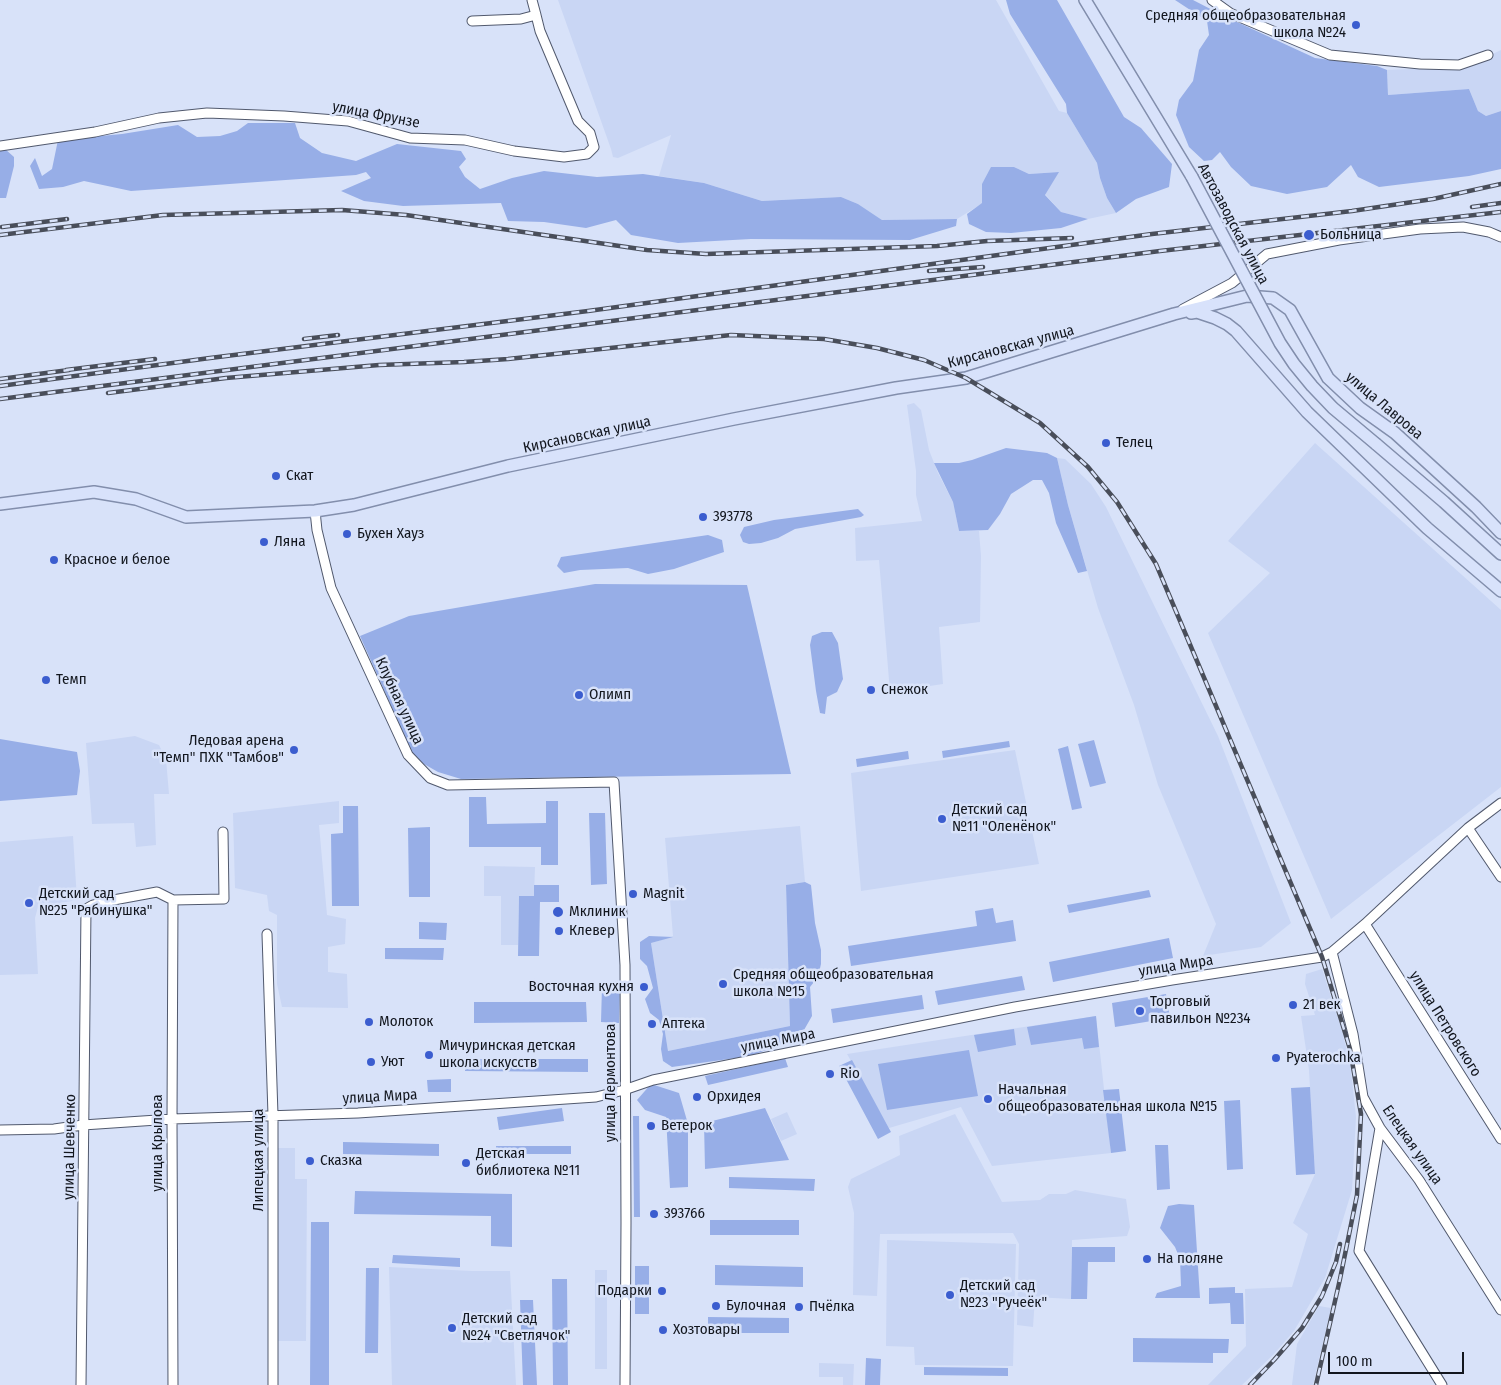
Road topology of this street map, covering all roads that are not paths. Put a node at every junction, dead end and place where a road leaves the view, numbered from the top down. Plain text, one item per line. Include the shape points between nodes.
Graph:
1 (532, 0) edge
2 (1085, 0) edge
3 (1212, 0) edge
4 (536, 15) junction
5 (472, 21) dead end
6 (1488, 55) dead end
7 (0, 146) edge
8 (1501, 237) edge
9 (1174, 314) junction
10 (0, 504) edge
11 (315, 511) junction
12 (1501, 533) edge
13 (1501, 554) edge
14 (1501, 589) edge
15 (614, 782) joint
16 (1501, 803) edge
17 (1468, 828) junction
18 (223, 832) dead end
19 (1501, 877) edge
20 (174, 900) junction
21 (1365, 924) junction
22 (267, 934) dead end
23 (1332, 952) junction
24 (624, 1090) junction
25 (273, 1115) junction
26 (172, 1119) junction
27 (83, 1125) junction
28 (1380, 1128) junction
29 (0, 1130) edge
30 (1501, 1139) edge
31 (1501, 1310) edge
32 (82, 1385) edge
33 (173, 1385) edge
34 (273, 1385) edge
35 (625, 1385) edge
36 (1442, 1385) edge

1 - 4 street
2 - 13 main road, Автозаводская улица, bridge via 1192,177 1294,364 1333,408
3 - 6 street via 1230,13 1330,55 1420,64 1459,64
4 - 5 street via 522,19
4 - 7 street, улица Фрунзе via 578,121 590,133 594,147 587,154 564,157 514,152 465,140 410,138 348,121 207,113 159,118 95,132
8 - 9 street via 1463,228 1420,229 1267,254 1232,283
9 - 11 main road, Кирсановская улица via 966,378 734,419 508,466 354,505
9 - 12 main road, улица Лаврова via 1248,296 1274,298 1290,310 1328,378 1360,408 1395,433
9 - 14 main road via 1197,312 1236,331 1306,412 1427,528
10 - 11 main road, Кирсановская улица via 94,492 136,500 186,517
11 - 15 street, Клубная улица via 331,588 408,755 430,778 448,785
15 - 24 street, улица Лермонтова via 624,965
16 - 17 street, улица Мира
17 - 19 street
17 - 21 street, улица Мира
18 - 20 street via 224,899
20 - 26 street, улица Крылова
20 - 27 street, улица Шевченко via 158,892 108,901 86,909
21 - 23 street, улица Мира
21 - 30 street, улица Петровского
22 - 25 street, Липецкая улица
23 - 24 street, улица Мира via 1322,957 1110,990 932,1023 653,1080
23 - 28 street, Елецкая улица via 1353,1034 1363,1097
24 - 25 street, улица Мира via 596,1097 358,1113
24 - 35 street, улица Лермонтова
25 - 26 street, улица Мира
25 - 34 street, Липецкая улица
26 - 27 street, улица Мира
26 - 33 street, улица Крылова
27 - 29 street, улица Мира
27 - 32 street, улица Шевченко
28 - 31 street, Елецкая улица via 1420,1180
28 - 36 street via 1359,1251

